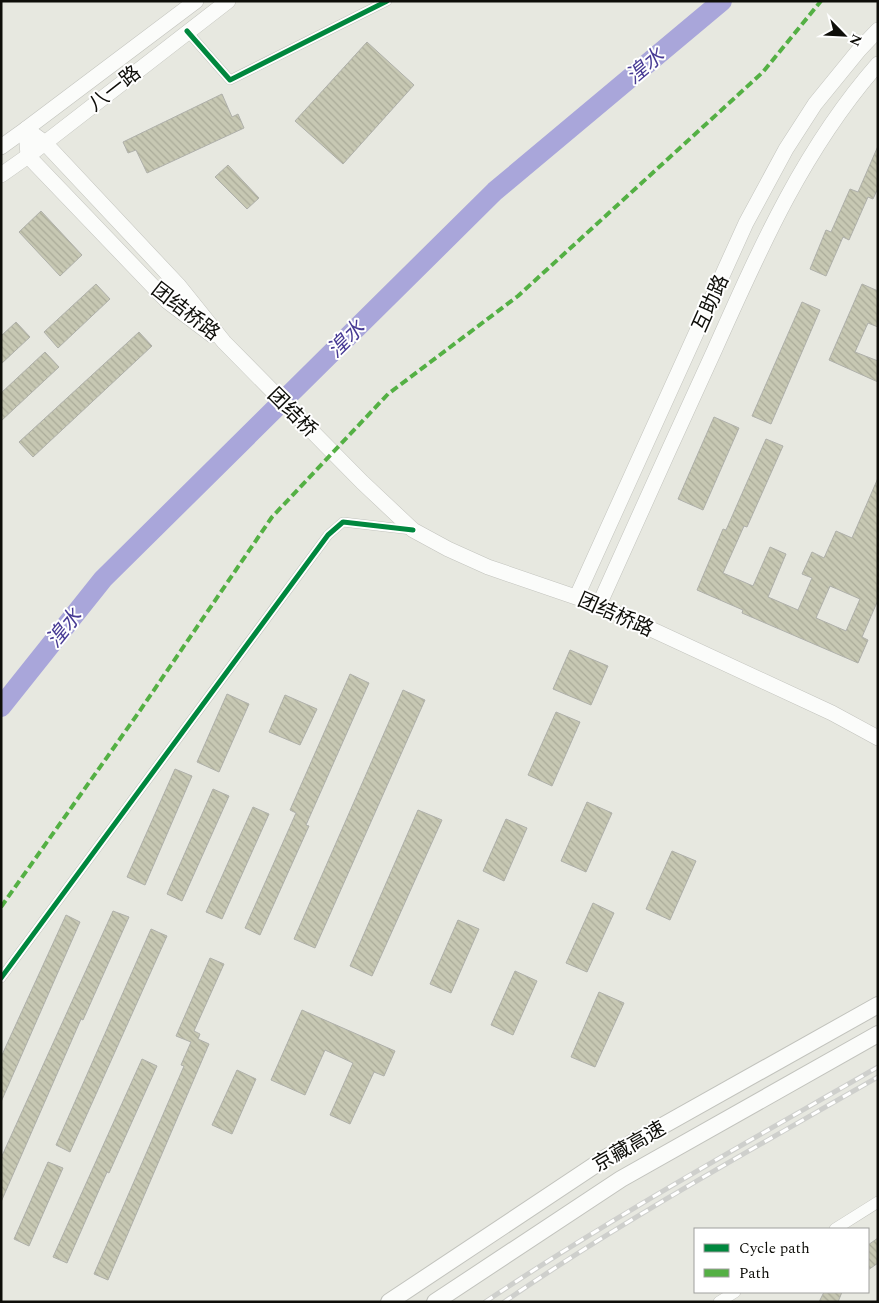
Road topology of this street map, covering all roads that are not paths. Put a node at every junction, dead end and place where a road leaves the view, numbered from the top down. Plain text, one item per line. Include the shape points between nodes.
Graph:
1 (196, 1) edge
2 (228, 1) edge
3 (387, 1) edge
4 (878, 30) edge
5 (187, 32) junction
6 (878, 64) edge
7 (26, 129) junction
8 (44, 142) junction
9 (1, 147) edge
10 (28, 156) junction
11 (1, 175) edge
12 (224, 342) junction
13 (362, 482) joint
14 (413, 530) junction
15 (577, 596) junction
16 (599, 605) junction
17 (878, 738) edge
18 (1, 978) edge
19 (878, 1005) edge
20 (878, 1034) edge
21 (878, 1202) edge
22 (837, 1228) edge
23 (734, 1293) edge
24 (388, 1302) edge
25 (435, 1302) edge
26 (720, 1302) edge

1 - 7 main road, 八一路
2 - 5 main road, 八一路
3 - 5 street via 230,80
4 - 15 main road, 互助路 via 815,104 751,215
5 - 8 main road, 八一路
6 - 16 main road, 互助路 via 834,118 767,233
7 - 8 main road, 团结桥路
7 - 9 main road, 八一路
7 - 10 main road
8 - 10 main road, 八一路
8 - 12 main road, 团结桥路 via 179,286
10 - 11 main road, 八一路
10 - 12 main road, 团结桥路 via 166,301
12 - 13 main road, 团结桥
13 - 14 main road, 团结桥路
14 - 15 main road, 团结桥路 via 488,567
14 - 18 street via 343,522 328,535
15 - 16 main road, 团结桥路
16 - 17 main road, 团结桥路 via 832,713
19 - 24 highway, 京藏高速 via 607,1157
20 - 25 highway, 京藏高速 via 620,1179
21 - 22 street
23 - 26 street

